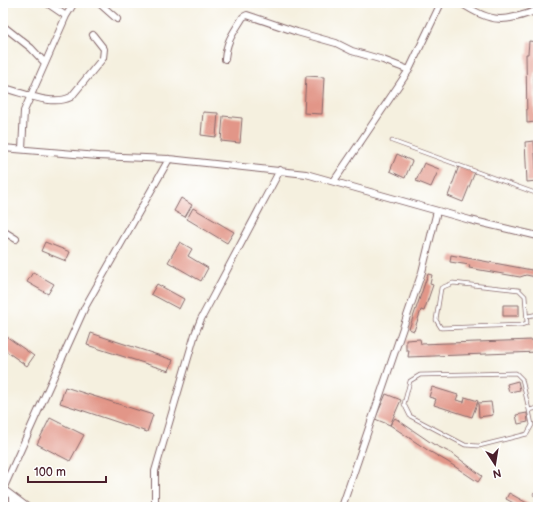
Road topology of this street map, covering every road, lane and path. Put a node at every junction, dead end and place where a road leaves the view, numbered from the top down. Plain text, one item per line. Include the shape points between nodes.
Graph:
1 (47, 3) edge
2 (74, 3) edge
3 (441, 3) edge
4 (461, 3) edge
5 (102, 4) edge
6 (538, 10) edge
7 (66, 16) junction
8 (117, 19) dead end
9 (3, 26) edge
10 (93, 35) dead end
11 (225, 59) dead end
12 (45, 64) junction
13 (409, 70) junction
14 (3, 88) edge
15 (31, 95) junction
16 (392, 141) dead end
17 (22, 149) junction
18 (4, 150) edge
19 (169, 159) junction
20 (280, 170) junction
21 (334, 181) junction
22 (538, 194) edge
23 (437, 211) junction
24 (3, 231) edge
25 (538, 236) edge
26 (16, 239) dead end
27 (538, 314) edge
28 (528, 316) junction
29 (538, 408) edge
30 (529, 410) junction
31 (3, 489) edge
32 (13, 497) junction
33 (13, 507) edge
34 (26, 507) edge
35 (155, 507) edge
36 (342, 507) edge

1 - 7 street
2 - 7 street
3 - 13 street
4 - 6 street via 501,20 513,19
5 - 8 street
7 - 12 street
9 - 12 street via 31,48
10 - 15 street via 104,49 103,58 71,97 56,100
11 - 13 street via 229,39 247,15 336,43
12 - 15 street
13 - 21 street
14 - 15 street
15 - 17 street via 23,119
16 - 22 lane
17 - 18 street
17 - 19 street
19 - 20 street
19 - 31 street via 85,307
20 - 21 street
20 - 35 street via 195,334 155,471
21 - 23 street
23 - 25 street
23 - 36 street via 422,272
24 - 26 street
27 - 28 lane
28 - 28 lane via 527,323 514,325 441,328 436,320 441,288 453,283 519,290 525,296
29 - 30 lane
30 - 30 lane via 532,425 527,434 479,446 465,445 410,416 404,404 410,381 420,375 516,373 522,379
31 - 32 street
32 - 33 street
32 - 34 street

